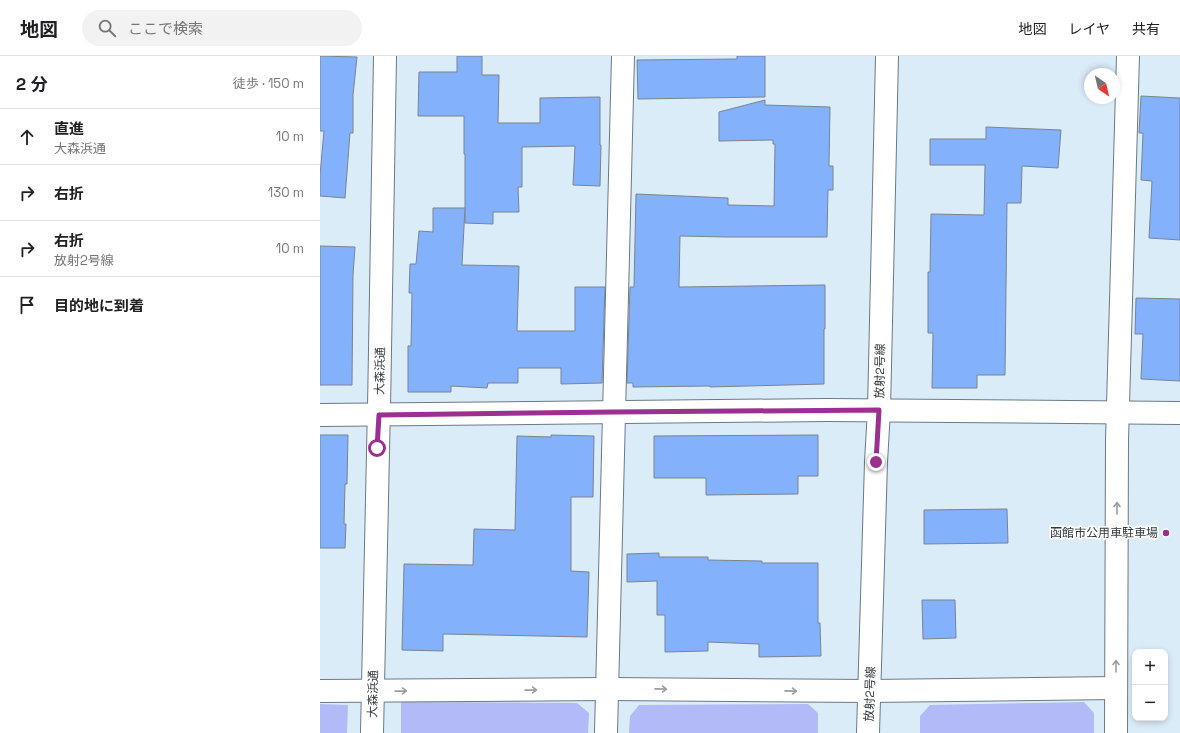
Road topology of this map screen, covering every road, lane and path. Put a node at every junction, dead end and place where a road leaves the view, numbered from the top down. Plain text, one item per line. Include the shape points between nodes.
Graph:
1 (384, 56) edge
2 (623, 56) edge
3 (887, 56) edge
4 (1128, 56) edge
5 (879, 410) junction
6 (614, 412) junction
7 (1119, 414) junction
8 (1180, 414) edge
9 (320, 415) edge
10 (379, 415) junction
11 (1116, 688) junction
12 (608, 689) junction
13 (320, 691) edge
14 (373, 692) junction
15 (870, 692) junction
16 (372, 733) edge
17 (606, 733) edge
18 (868, 733) edge
19 (1116, 733) edge

1 - 10 street, 大森浜通
2 - 6 street
3 - 5 street, 放射2号線
4 - 7 street
5 - 6 street
5 - 7 street
5 - 15 street, 放射2号線
6 - 10 street
6 - 12 street
7 - 8 street
11 -> 7 street
9 - 10 street
10 - 14 street, 大森浜通
11 - 15 street
11 - 19 street
14 -> 12 street
12 -> 15 street
12 - 17 street
13 - 14 street
14 - 16 street, 大森浜通
15 - 18 street, 放射2号線

